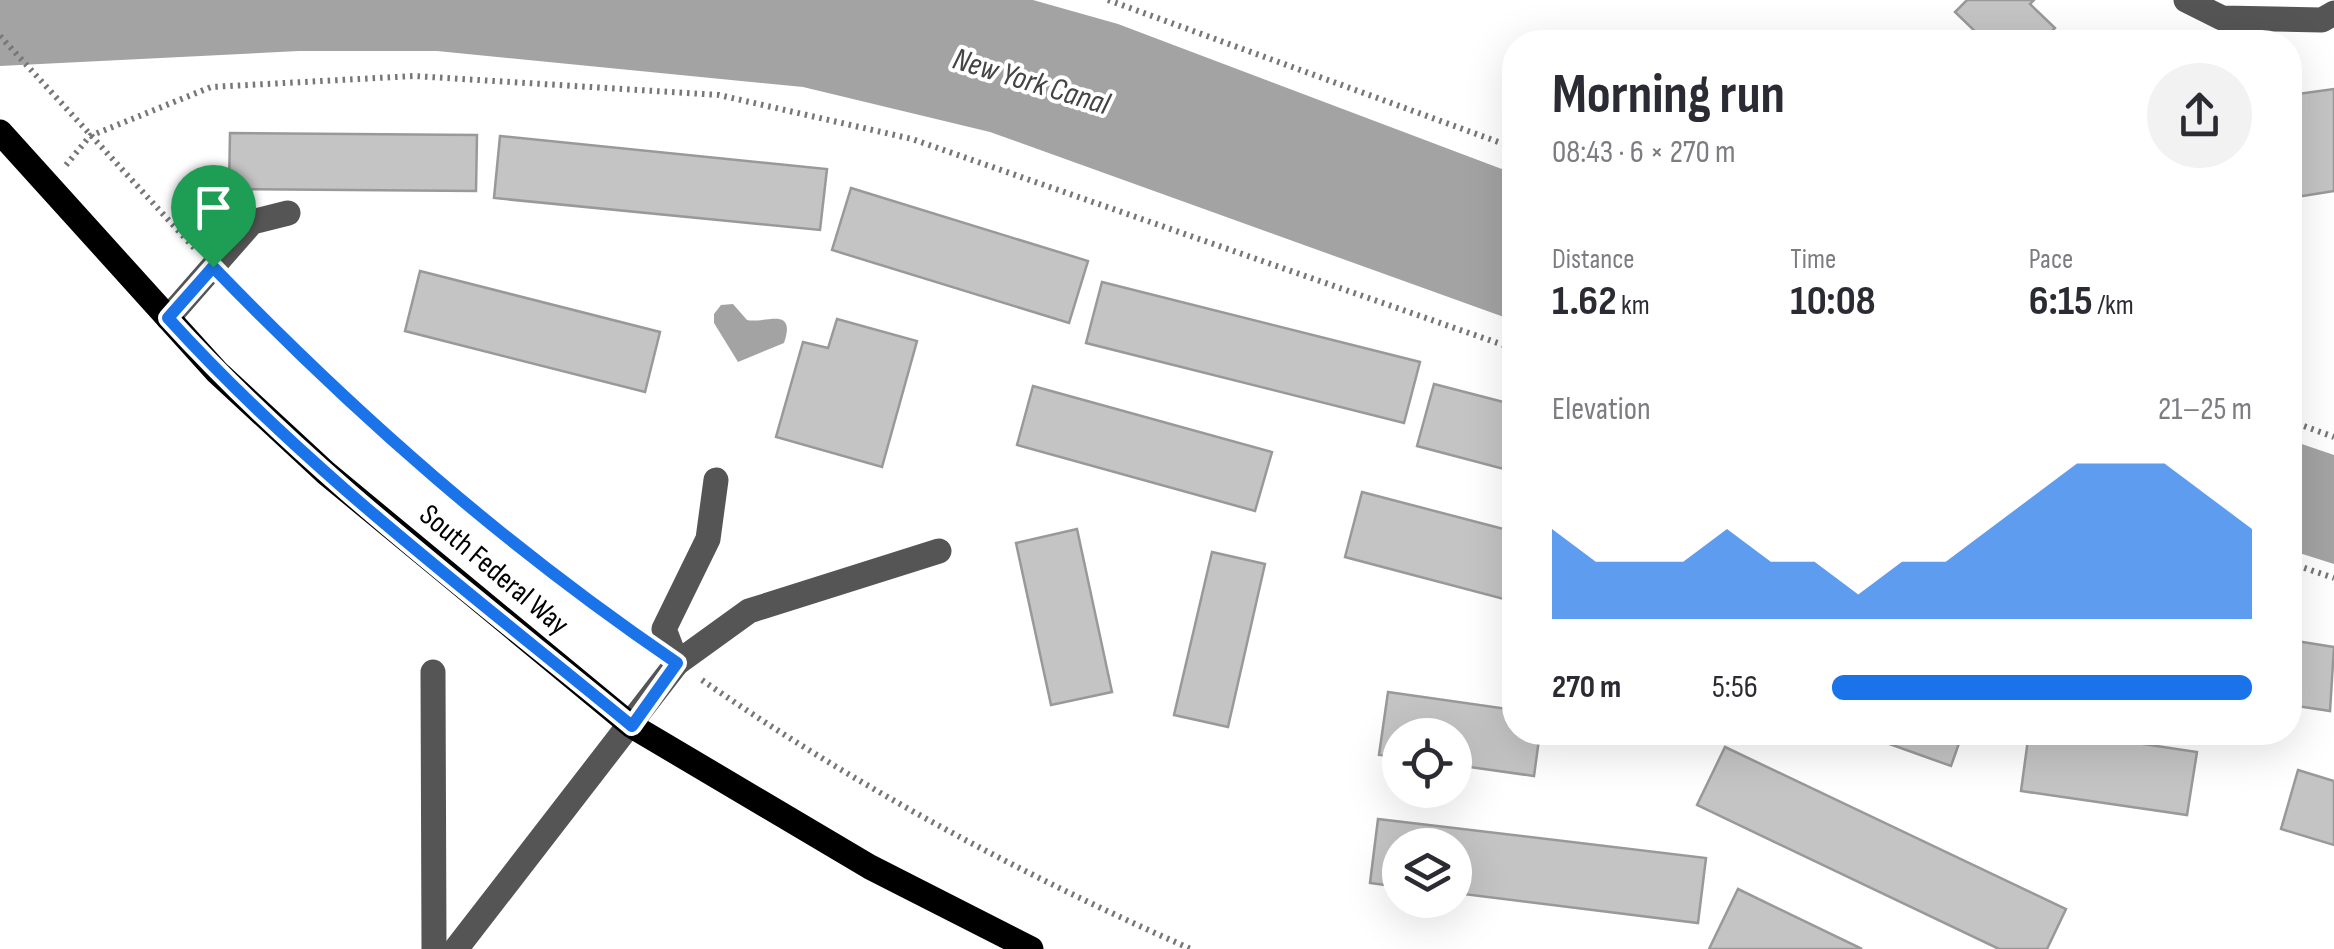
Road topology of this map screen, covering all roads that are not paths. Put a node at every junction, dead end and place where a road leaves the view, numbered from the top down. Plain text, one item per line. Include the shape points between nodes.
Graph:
1 (2186, 0) edge
2 (2334, 13) edge
3 (0, 132) edge
4 (288, 213) dead end
5 (168, 318) junction
6 (716, 480) dead end
7 (939, 550) dead end
8 (677, 663) junction
9 (433, 672) dead end
10 (632, 726) junction
11 (434, 949) edge
12 (456, 949) edge
13 (1031, 949) edge

1 - 2 street via 2222,18 2322,20
3 - 5 main road, South Federal Way
4 - 5 street via 252,222
5 - 10 main road, South Federal Way via 326,473
6 - 8 street via 708,539 664,629
7 - 8 street via 749,611
8 - 10 street
9 - 11 street
10 - 12 street
10 - 13 main road, South Federal Way via 870,867

